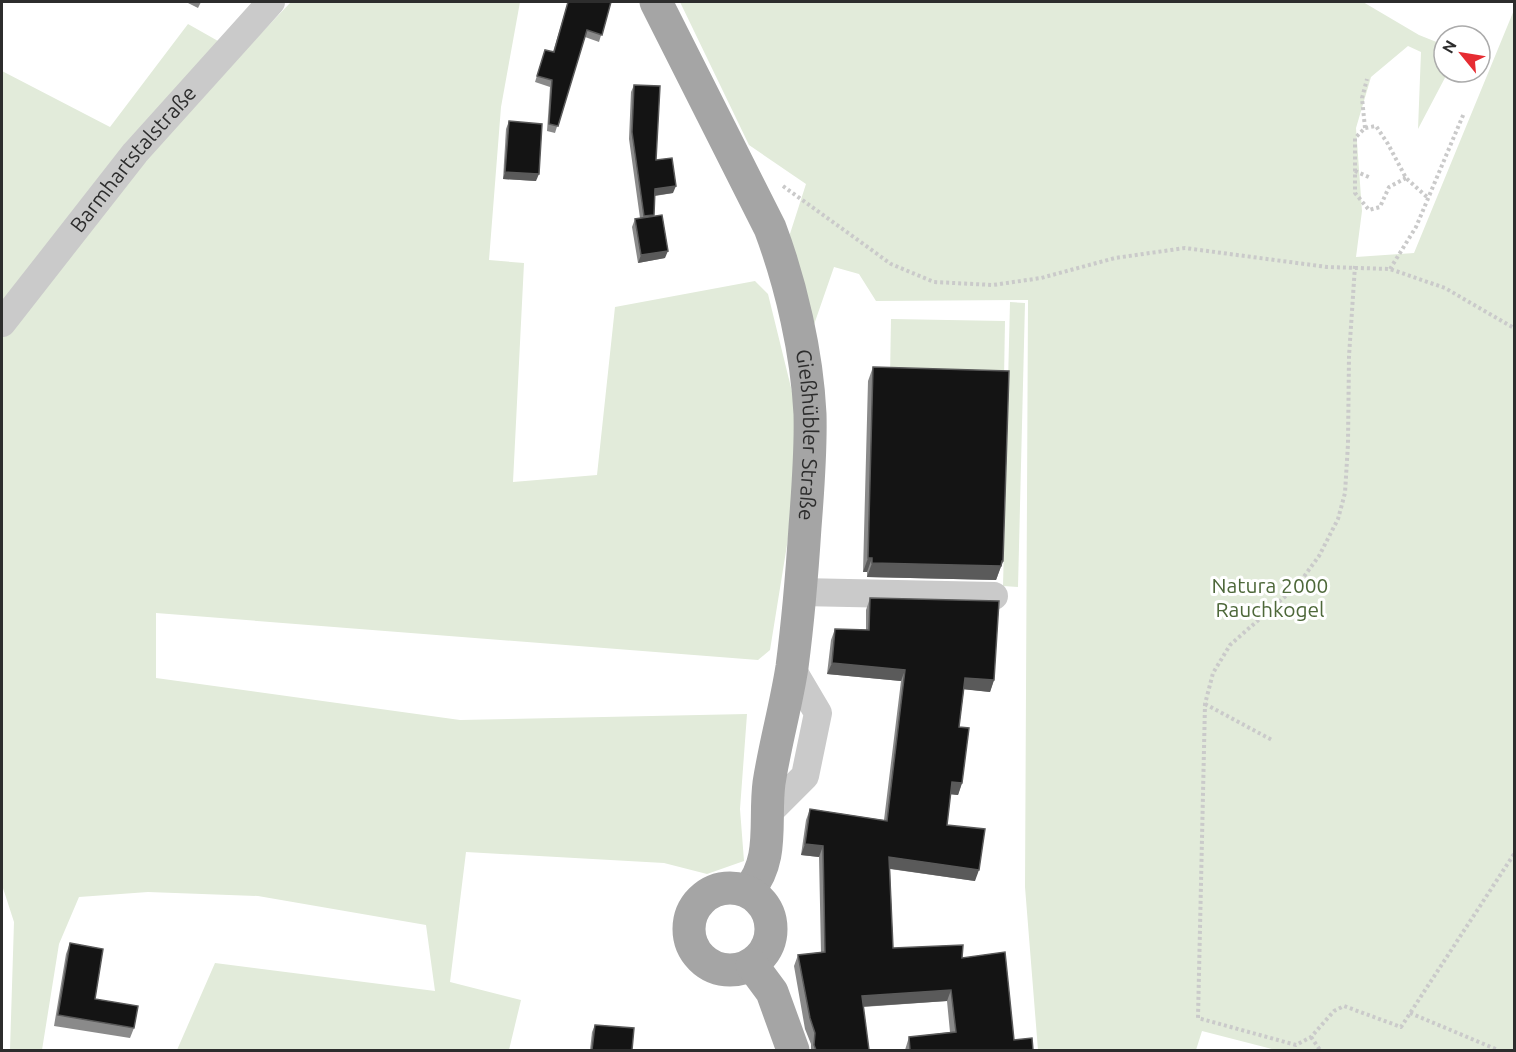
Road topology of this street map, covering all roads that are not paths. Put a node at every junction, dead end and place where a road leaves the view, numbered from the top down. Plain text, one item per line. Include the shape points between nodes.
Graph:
1 (271, 2) edge
2 (656, 2) edge
3 (2, 323) edge
4 (800, 592) junction
5 (994, 596) dead end
6 (748, 891) junction
7 (752, 965) junction
8 (793, 1050) edge

1 - 3 street, Barmhartstalstraße via 135,153
2 - 4 main road, Gießhübler Straße via 770,228 784,266 804,366 810,422
4 - 5 street
4 - 6 main road, Gießhübler Straße via 792,669 769,784 768,846 757,881
6 - 7 main road via 761,901 772,928 770,943
6 - 7 main road via 720,888 706,895 691,914 688,931 691,944 707,964 719,970 737,971
7 - 8 main road via 772,992

